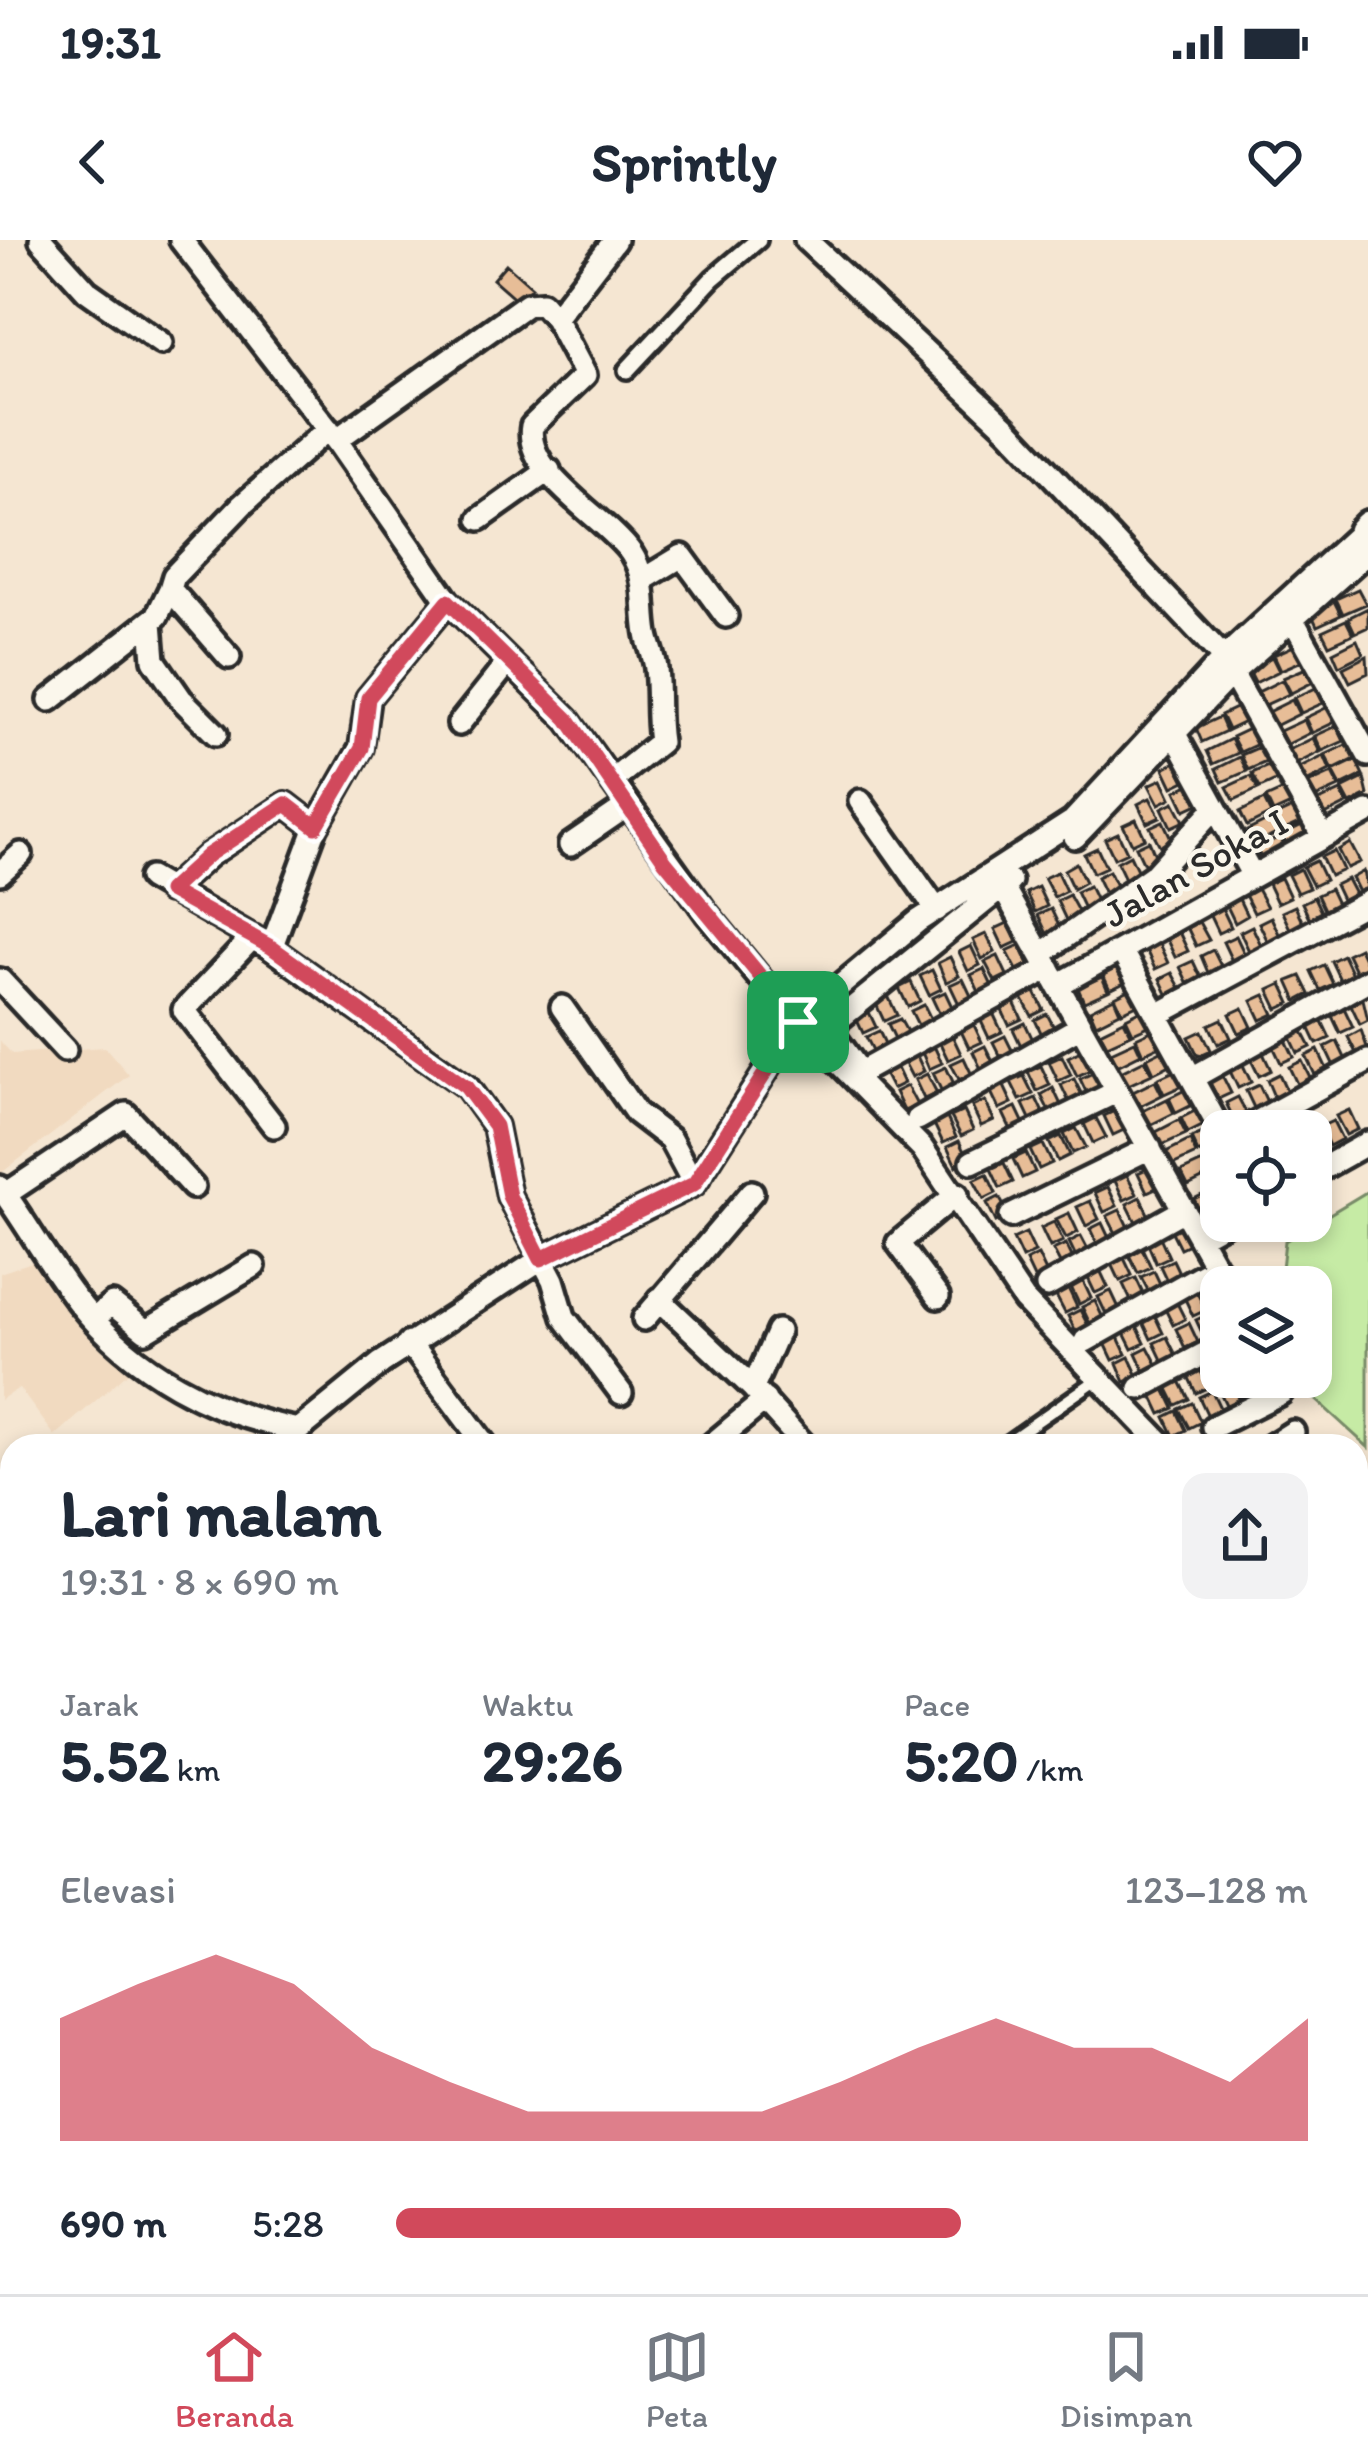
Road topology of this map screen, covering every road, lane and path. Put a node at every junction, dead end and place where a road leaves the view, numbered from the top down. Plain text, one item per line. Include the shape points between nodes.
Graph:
1 (41, 240) edge
2 (182, 240) edge
3 (615, 240) edge
4 (758, 240) edge
5 (806, 240) edge
6 (555, 318) junction
7 (161, 343) dead end
8 (627, 370) dead end
9 (332, 435) junction
10 (549, 470) junction
11 (480, 519) dead end
12 (1366, 537) edge
13 (644, 579) junction
14 (170, 589) junction
15 (448, 601) junction
16 (726, 616) dead end
17 (1292, 618) junction
18 (151, 622) junction
19 (229, 657) dead end
20 (506, 665) junction
21 (1228, 665) junction
22 (50, 700) dead end
23 (459, 724) dead end
24 (216, 734) dead end
25 (1176, 736) junction
26 (1368, 755) edge
27 (613, 780) junction
28 (860, 801) dead end
29 (627, 806) junction
30 (1215, 808) junction
31 (1368, 812) edge
32 (316, 827) junction
33 (1323, 837) junction
34 (570, 845) dead end
35 (21, 854) dead end
36 (0, 872) edge
37 (1253, 876) junction
38 (150, 878) dead end
39 (1003, 886) junction
40 (169, 891) junction
41 (1368, 902) edge
42 (937, 910) junction
43 (262, 942) junction
44 (1121, 950) junction
45 (1049, 969) junction
46 (0, 980) edge
47 (1368, 980) edge
48 (562, 1007) dead end
49 (1157, 1015) junction
50 (798, 1022) junction
51 (1081, 1026) junction
52 (65, 1050) dead end
53 (1368, 1061) edge
54 (1192, 1078) junction
55 (1116, 1092) junction
56 (1210, 1110) edge
57 (1278, 1110) edge
58 (918, 1119) dead end
59 (274, 1126) dead end
60 (1368, 1143) edge
61 (1150, 1148) junction
62 (972, 1162) dead end
63 (1332, 1163) edge
64 (694, 1184) junction
65 (193, 1187) dead end
66 (3, 1191) edge
67 (752, 1192) dead end
68 (957, 1194) junction
69 (1184, 1210) junction
70 (1012, 1216) dead end
71 (1199, 1237) joint
72 (541, 1259) junction
73 (254, 1266) dead end
74 (1216, 1266) edge
75 (1047, 1286) dead end
76 (1200, 1287) edge
77 (938, 1297) dead end
78 (659, 1299) junction
79 (94, 1319) junction
80 (644, 1319) dead end
81 (778, 1331) dead end
82 (1084, 1341) dead end
83 (410, 1343) junction
84 (1200, 1356) edge
85 (1102, 1376) junction
86 (1140, 1388) dead end
87 (621, 1393) dead end
88 (759, 1394) junction
89 (1273, 1398) edge
90 (1213, 1427) dead end
91 (1293, 1432) dead end
92 (291, 1434) edge
93 (308, 1434) edge
94 (477, 1434) edge
95 (721, 1434) edge
96 (794, 1434) edge
97 (1019, 1434) edge
98 (1153, 1434) edge
99 (1290, 1434) edge

1 - 7 street via 87,291
2 - 9 street
3 - 6 street
4 - 8 street
5 - 21 street via 1007,428
6 - 9 street via 542,303 527,304
6 - 10 street via 585,375 530,429
9 - 14 street via 190,554
9 - 15 street
10 - 11 street
10 - 13 street via 619,538
12 - 17 street
12 - 21 street
13 - 16 street via 682,556
13 - 27 street via 660,740
14 - 18 street
14 - 19 street
15 - 20 street
15 - 32 street via 368,698 362,748
17 - 21 street
17 - 26 street
18 - 22 street
18 - 24 street via 154,659
20 - 23 street
20 - 27 street via 568,719
21 - 25 street
21 - 33 street
21 - 42 street via 1073,821
25 - 30 street
25 - 39 street via 1079,834
27 - 29 street
28 - 42 street
29 - 34 street
29 - 50 street
30 - 37 street
30 - 45 street
31 - 33 street, Jalan Soka I
32 - 40 street via 286,804
32 - 43 street
33 - 37 street, Jalan Soka I
35 - 36 street
37 - 44 street, Jalan Soka I
38 - 40 street
39 - 45 street
39 - 45 street via 838,1019 832,1033 865,1070
40 - 43 street
41 - 49 street
42 - 50 street
43 - 59 street via 184,1010
43 - 72 street via 451,1072 476,1098 495,1126 509,1196
44 - 45 street, Jalan Soka I
44 - 49 street
45 - 51 street
46 - 52 street
47 - 54 street
48 - 64 street via 628,1105 670,1139
49 - 54 street
50 - 64 street
50 - 68 street via 906,1129
51 - 55 street
51 - 58 street
53 - 57 street
54 - 56 street
55 - 61 street
55 - 62 street
60 - 63 street
61 - 69 street
61 - 70 street
64 - 72 street
65 - 66 street via 126,1114
66 - 79 street
67 - 78 street
68 - 77 street via 898,1243
68 - 85 street via 1024,1300
69 - 71 street
69 - 75 street
71 - 74 street
72 - 83 street
72 - 87 street via 564,1317
73 - 79 street via 146,1331 113,1304
76 - 82 street
78 - 80 street
78 - 88 street
79 - 92 street via 199,1402
81 - 88 street
83 - 93 street
83 - 94 street
84 - 86 street
85 - 97 lane
85 - 98 street
88 - 95 street
88 - 96 street
89 - 90 street
91 - 99 street

